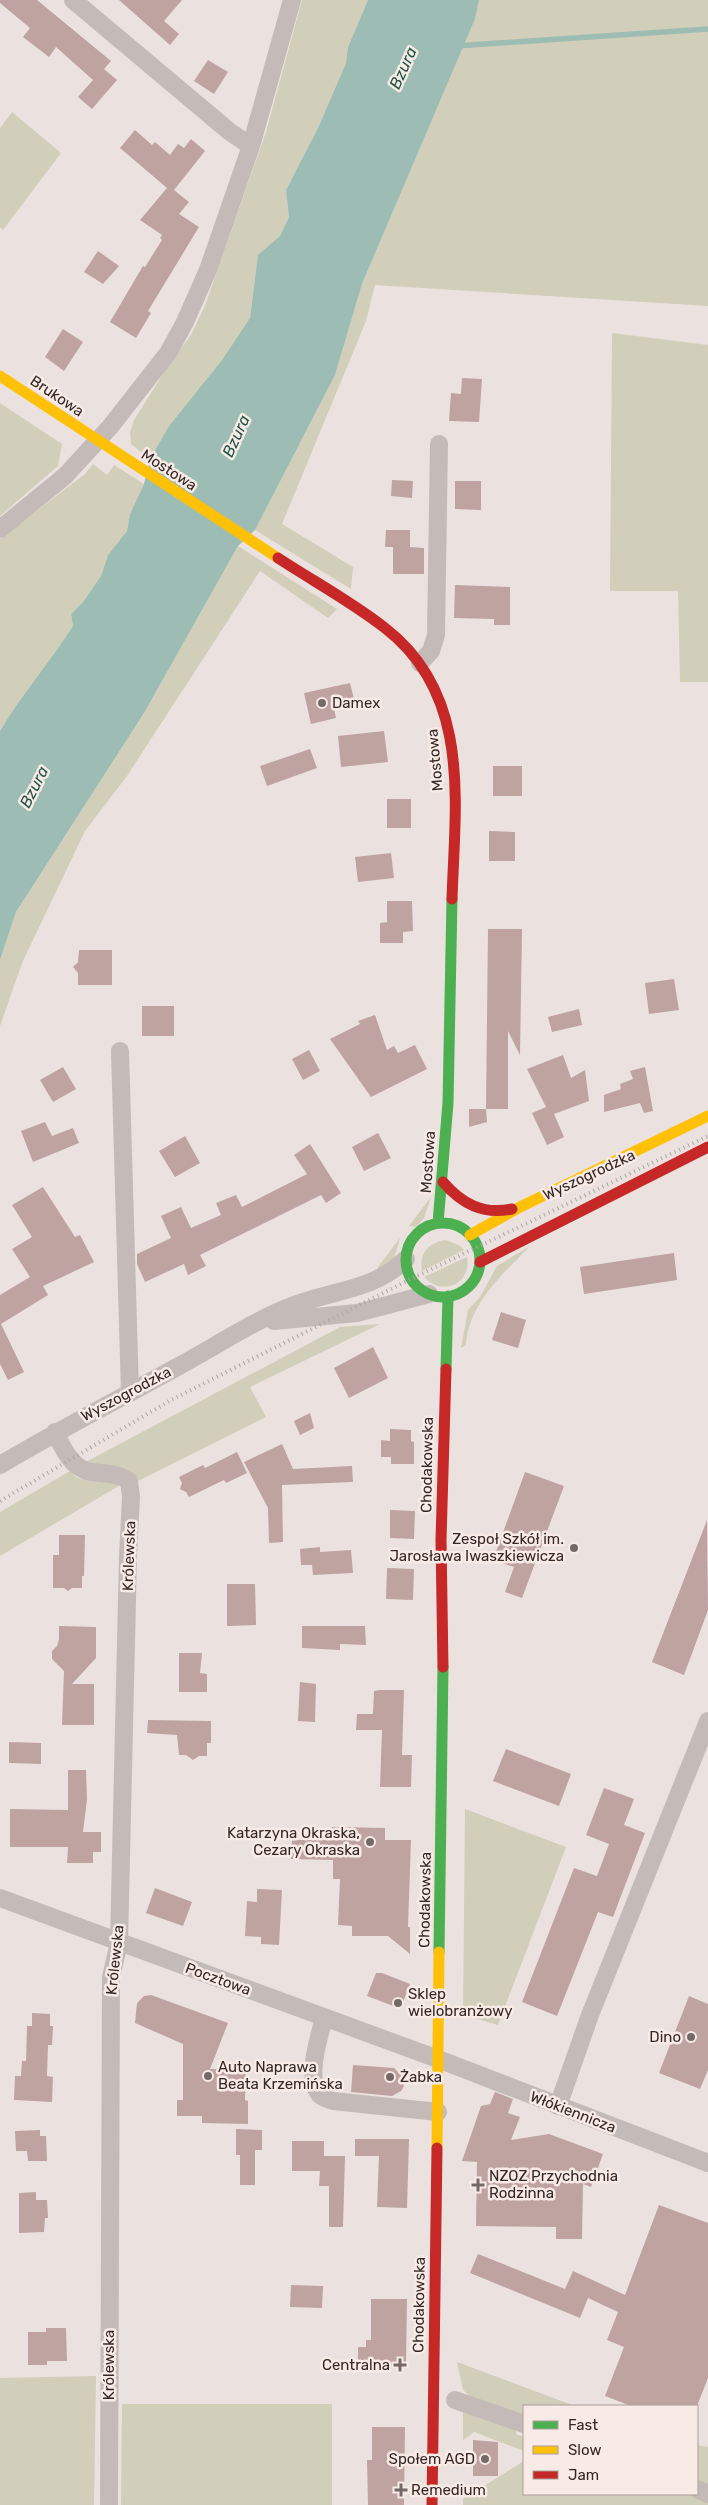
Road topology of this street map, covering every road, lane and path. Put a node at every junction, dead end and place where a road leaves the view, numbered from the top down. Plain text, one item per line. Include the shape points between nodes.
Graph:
1 (73, 0) edge
2 (292, 0) edge
3 (251, 146) junction
4 (0, 376) edge
5 (98, 441) junction
6 (439, 444) dead end
7 (0, 529) edge
8 (420, 663) junction
9 (120, 1051) dead end
10 (708, 1116) edge
11 (708, 1147) edge
12 (443, 1182) junction
13 (520, 1207) junction
14 (438, 1223) junction
15 (470, 1235) junction
16 (406, 1259) junction
17 (480, 1262) junction
18 (429, 1294) junction
19 (448, 1296) junction
20 (253, 1325) junction
21 (130, 1393) junction
22 (55, 1432) junction
23 (0, 1465) edge
24 (708, 1721) edge
25 (0, 1898) edge
26 (119, 1943) junction
27 (324, 2018) junction
28 (438, 2059) junction
29 (558, 2106) junction
30 (438, 2112) junction
31 (708, 2163) edge
32 (455, 2400) dead end
33 (523, 2424) edge
34 (109, 2505) edge
35 (432, 2505) edge

1 - 3 street
2 - 3 street
3 - 5 street via 208,270 184,324 168,353
4 - 5 main road, Brukowa
5 - 7 street via 65,476
5 - 8 main road, Mostowa via 385,628
6 - 8 street via 436,636 432,651
8 - 12 main road, Mostowa via 440,698 447,720 453,770 450,1055
9 - 21 street
10 - 13 main road, Wyszogrodzka
11 - 17 main road, Wyszogrodzka
12 - 13 main road via 452,1194 477,1209 491,1212
12 - 14 main road, Mostowa
13 - 15 main road, Wyszogrodzka
14 - 15 main road via 452,1224
14 - 16 main road via 419,1232 412,1240
15 - 17 main road via 478,1247
16 - 18 main road via 411,1278
16 - 20 street, Wyszogrodzka via 392,1273 377,1280 293,1306
17 - 19 main road via 470,1285
18 - 19 main road
18 - 20 street, Wyszogrodzka via 357,1313 290,1318
19 - 28 main road, Chodakowska via 441,1540 443,1635
20 - 21 street, Wyszogrodzka
21 - 22 street, Wyszogrodzka
22 - 23 street, Wyszogrodzka
22 - 26 street, Królewska via 65,1452 77,1465 87,1470 116,1474 129,1481 131,1487
24 - 29 street via 590,2015
25 - 26 street, Pocztowa
26 - 27 street, Pocztowa
26 - 34 street, Królewska via 111,1977
27 - 28 street, Pocztowa
27 - 30 street via 314,2072 320,2096 333,2101
28 - 29 street, Włókiennicza
28 - 30 main road, Chodakowska
29 - 31 street, Włókiennicza
30 - 35 main road, Chodakowska
32 - 33 street

